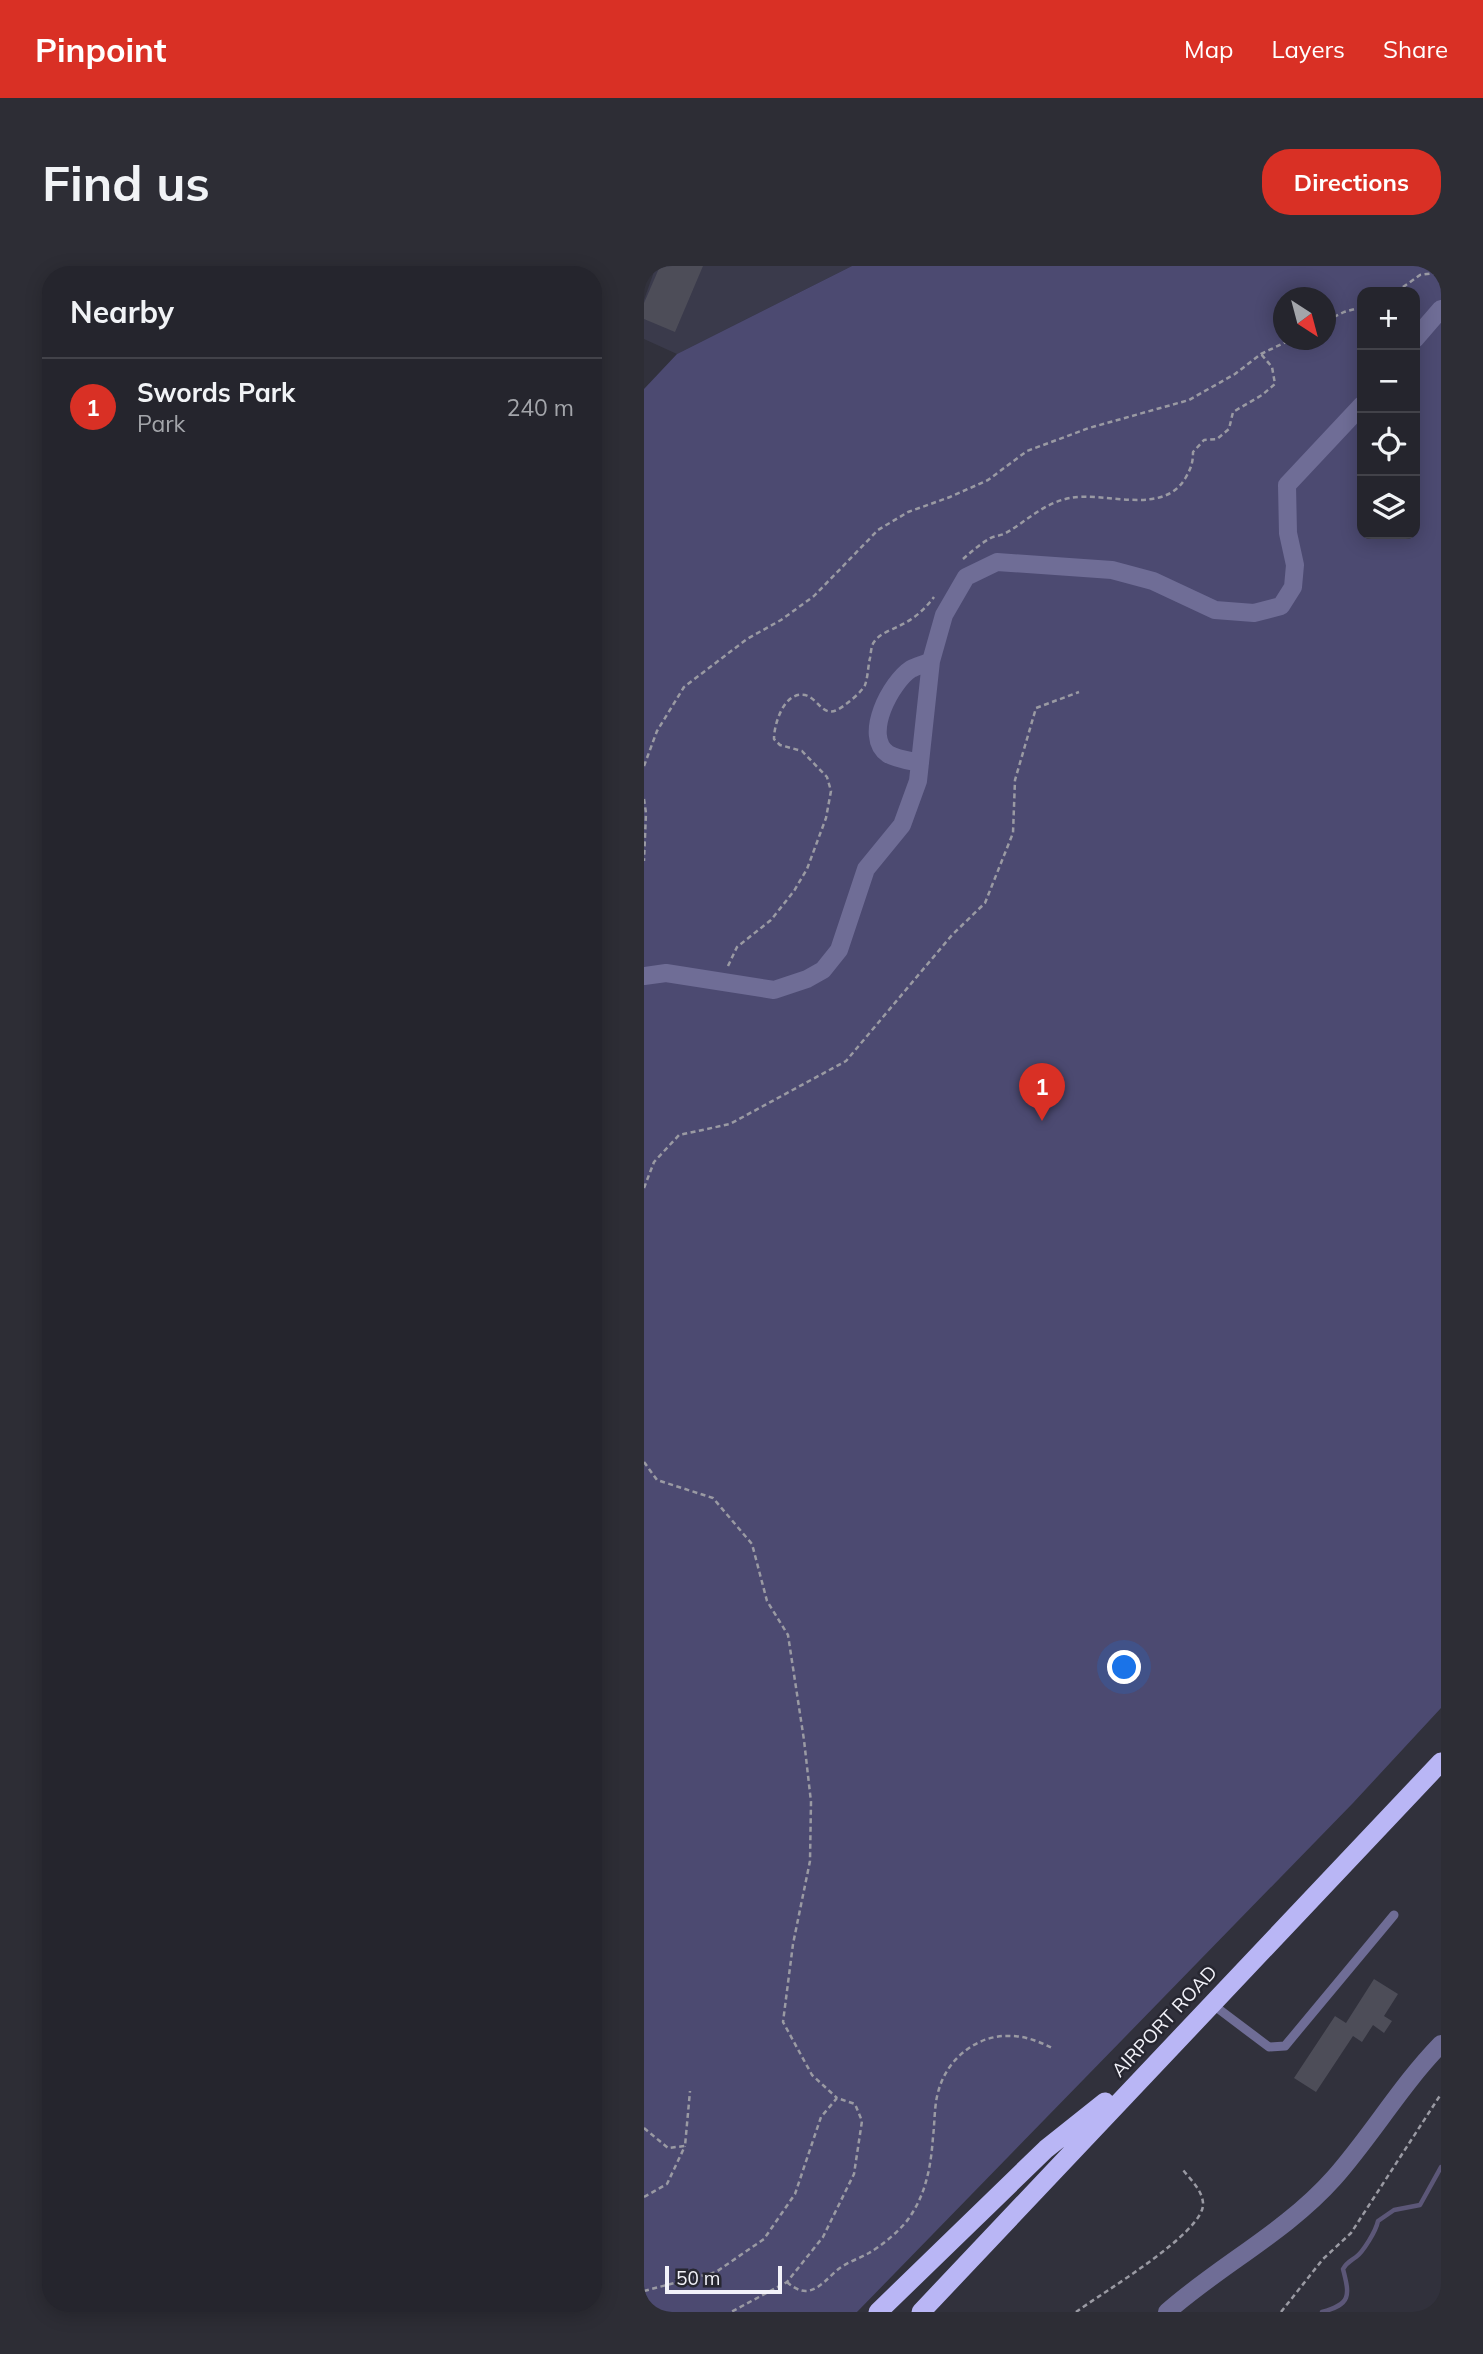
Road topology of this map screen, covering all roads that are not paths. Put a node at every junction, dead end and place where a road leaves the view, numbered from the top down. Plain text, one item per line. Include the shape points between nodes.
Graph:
1 (1441, 309) edge
2 (1420, 333) edge
3 (1357, 410) edge
4 (932, 661) junction
5 (920, 763) junction
6 (644, 976) edge
7 (1441, 1762) edge
8 (1394, 1915) dead end
9 (1212, 2004) junction
10 (1441, 2044) edge
11 (1158, 2060) junction
12 (878, 2312) edge
13 (922, 2312) edge
14 (1167, 2312) edge

1 - 2 street
3 - 4 street via 1287,485 1288,533 1295,565 1293,587 1281,606 1254,613 1214,610 1153,581 1112,570 996,562 966,577 944,615
4 - 5 street
4 - 5 street via 910,670 893,689 877,723 878,741 888,754
5 - 6 street via 902,825 866,869 839,950 823,970 774,990 666,973
7 - 9 highway, AIRPORT ROAD
8 - 9 lane via 1285,2046 1269,2047
9 - 11 highway, AIRPORT ROAD
10 - 14 street via 1333,2179 1284,2223
11 - 12 highway via 1046,2149
11 - 13 highway, AIRPORT ROAD

